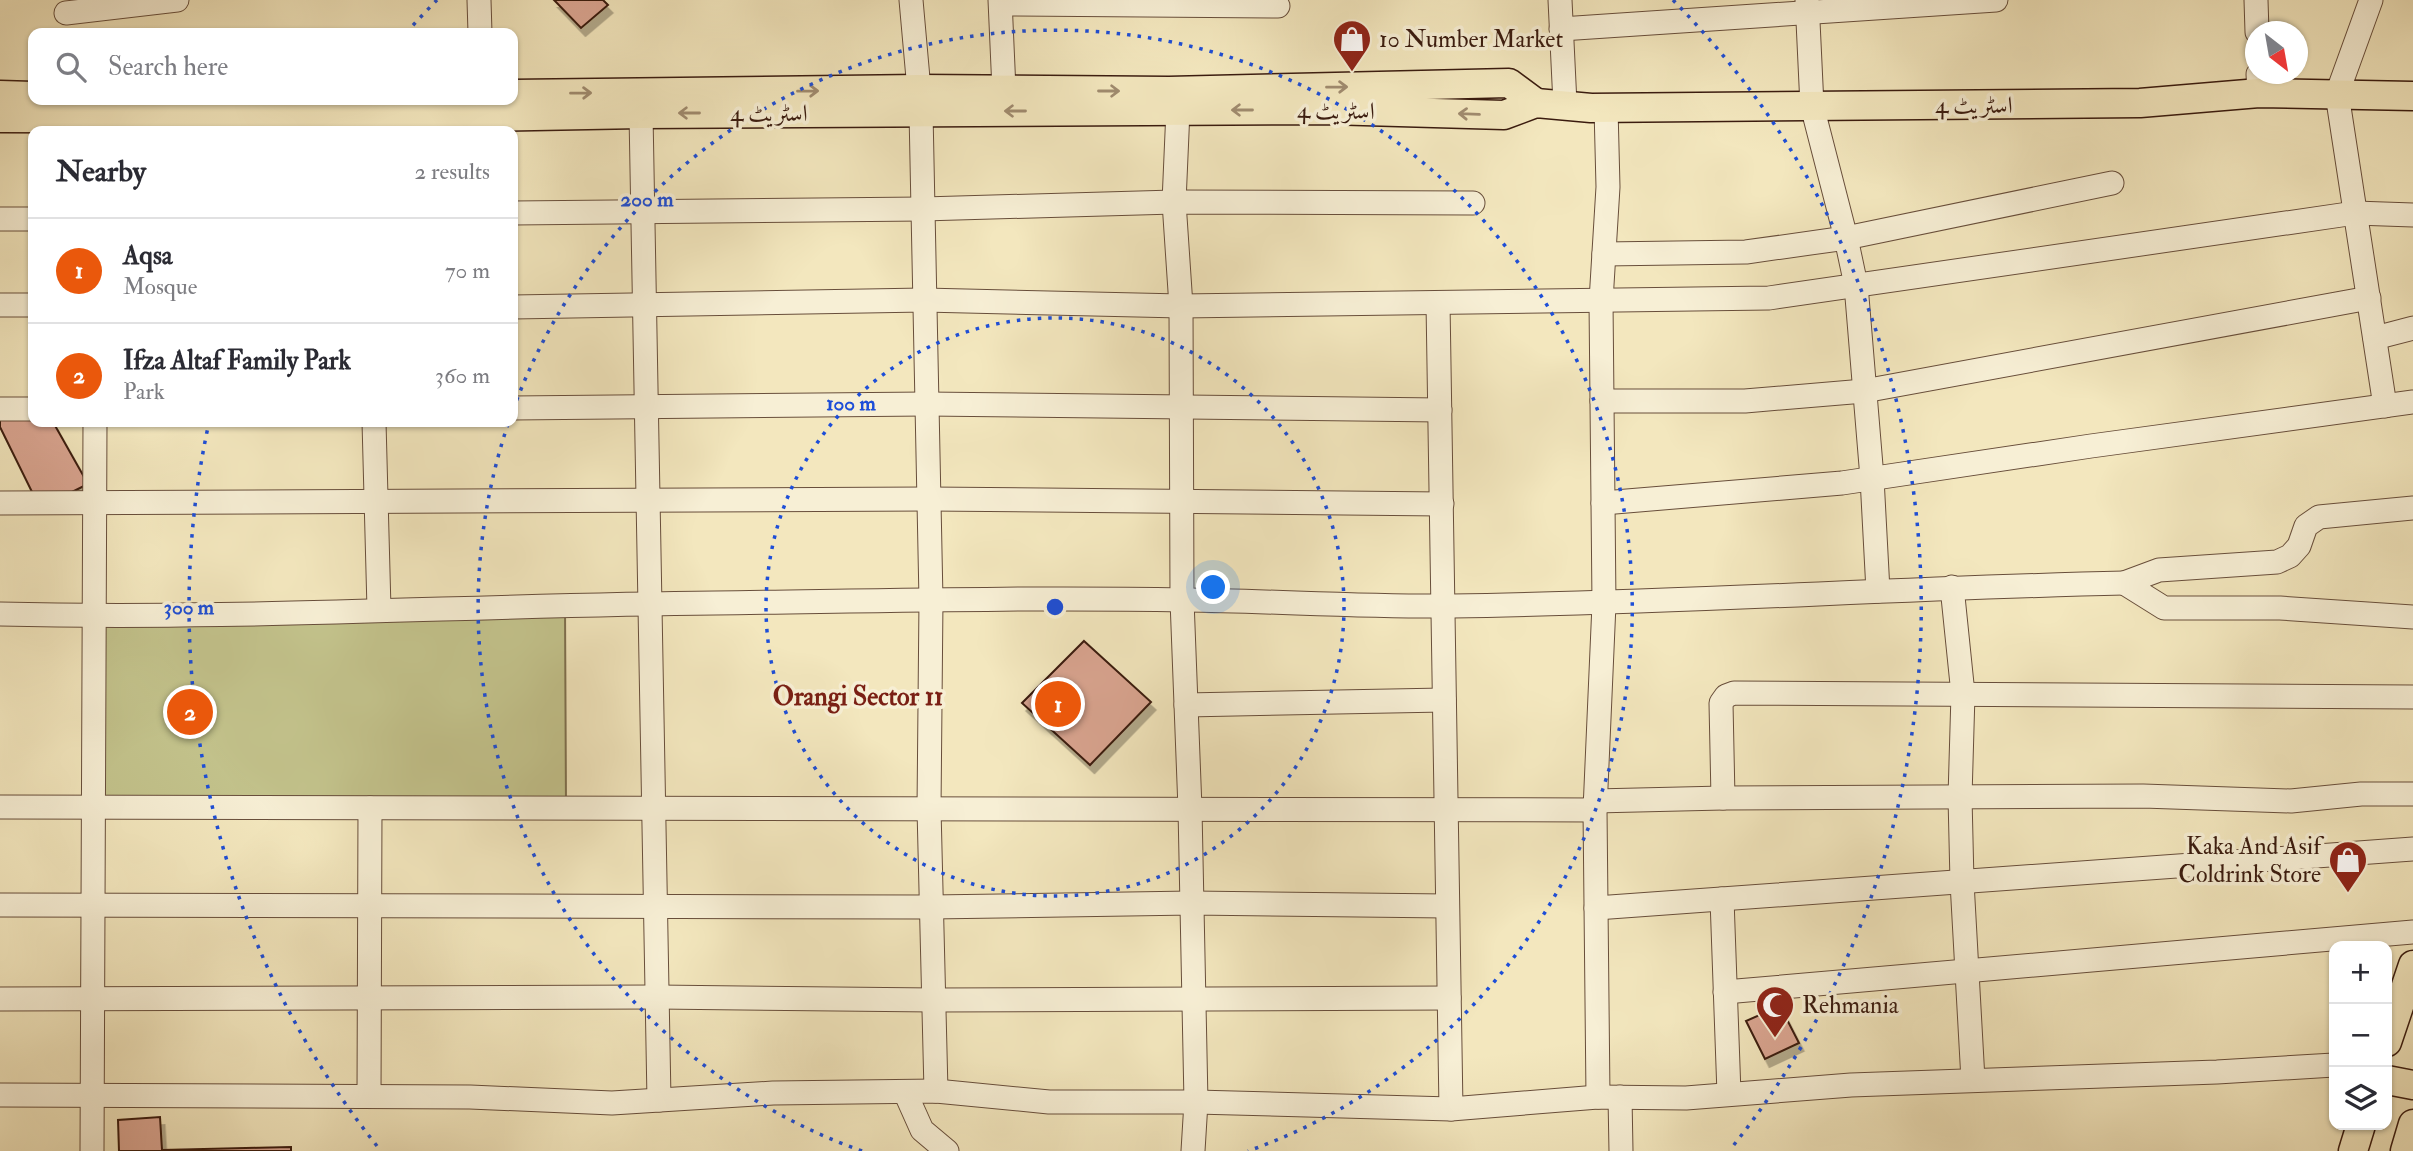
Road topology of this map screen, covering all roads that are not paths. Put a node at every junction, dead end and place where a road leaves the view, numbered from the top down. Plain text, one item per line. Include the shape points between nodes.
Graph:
1 (177, 0) edge
2 (479, 0) edge
3 (911, 0) edge
4 (1560, 0) edge
5 (1996, 0) edge
6 (2256, 0) edge
7 (2371, 0) edge
8 (1954, 1) edge
9 (1000, 2) edge
10 (1278, 6) dead end
11 (1807, 7) edge
12 (66, 15) edge
13 (2257, 21) edge
14 (480, 28) edge
15 (1561, 29) junction
16 (2253, 84) edge
17 (2266, 84) edge
18 (1004, 90) junction
19 (518, 94) edge
20 (2337, 94) junction
21 (0, 95) edge
22 (28, 96) edge
23 (2413, 96) edge
24 (920, 101) junction
25 (1536, 103) junction
26 (1565, 104) junction
27 (1812, 106) junction
28 (1606, 107) junction
29 (481, 109) edge
30 (1178, 110) junction
31 (640, 114) junction
32 (83, 117) edge
33 (0, 118) edge
34 (2112, 183) dead end
35 (1174, 202) junction
36 (1474, 203) dead end
37 (923, 209) junction
38 (642, 211) junction
39 (518, 213) edge
40 (2355, 213) junction
41 (2413, 215) edge
42 (0, 219) edge
43 (28, 219) edge
44 (1846, 238) junction
45 (1604, 254) junction
46 (1856, 285) junction
47 (2369, 298) junction
48 (924, 300) junction
49 (1601, 301) junction
50 (1438, 303) junction
51 (0, 305) edge
52 (28, 305) edge
53 (644, 305) junction
54 (1181, 306) junction
55 (518, 307) edge
56 (2413, 328) edge
57 (2375, 338) junction
58 (1864, 391) junction
59 (1602, 401) junction
60 (2413, 402) edge
61 (926, 404) junction
62 (2385, 406) junction
63 (518, 408) edge
64 (646, 408) junction
65 (0, 409) edge
66 (28, 409) edge
67 (1181, 409) junction
68 (1440, 411) junction
69 (95, 427) edge
70 (374, 427) edge
71 (1872, 478) junction
72 (929, 499) junction
73 (648, 500) junction
74 (376, 501) junction
75 (1182, 501) junction
76 (0, 503) edge
77 (1602, 503) junction
78 (95, 504) junction
79 (1441, 504) junction
80 (2413, 508) edge
81 (2124, 583) junction
82 (1952, 587) junction
83 (1878, 591) junction
84 (932, 600) junction
85 (1182, 600) junction
86 (650, 603) junction
87 (1604, 604) junction
88 (1443, 606) junction
89 (379, 610) junction
90 (0, 614) edge
91 (94, 616) junction
92 (2413, 617) edge
93 (1963, 694) junction
94 (2413, 697) edge
95 (1444, 700) junction
96 (1186, 705) junction
97 (2413, 794) edge
98 (1960, 797) junction
99 (1723, 798) junction
100 (1595, 806) junction
101 (0, 807) edge
102 (94, 807) junction
103 (370, 808) junction
104 (653, 808) junction
105 (929, 809) junction
106 (1190, 810) junction
107 (1447, 811) junction
108 (2413, 849) edge
109 (1962, 882) junction
110 (1722, 899) junction
111 (1192, 903) junction
112 (93, 904) junction
113 (655, 904) junction
114 (0, 905) edge
115 (370, 905) junction
116 (1447, 906) junction
117 (931, 907) junction
118 (1596, 908) junction
119 (2413, 932) edge
120 (2413, 965) edge
121 (1966, 972) junction
122 (1725, 992) junction
123 (657, 997) junction
124 (371, 998) junction
125 (1449, 998) junction
126 (0, 999) edge
127 (93, 999) junction
128 (1194, 999) junction
129 (934, 1000) junction
130 (2392, 1027) edge
131 (2392, 1062) edge
132 (2413, 1064) edge
133 (2329, 1065) edge
134 (1973, 1080) junction
135 (2392, 1081) edge
136 (2413, 1085) edge
137 (936, 1091) junction
138 (905, 1092) junction
139 (93, 1094) junction
140 (1729, 1094) junction
141 (0, 1095) edge
142 (369, 1096) junction
143 (1609, 1097) junction
144 (659, 1100) junction
145 (1196, 1102) junction
146 (1451, 1109) junction
147 (2413, 1124) edge
148 (2359, 1130) edge
149 (92, 1151) edge
150 (947, 1151) edge
151 (1193, 1151) edge
152 (1621, 1151) edge
153 (2353, 1151) edge
154 (2405, 1151) edge

1 - 12 street
2 - 14 street
3 - 24 street
4 - 15 street
5 - 8 street
6 - 13 street
7 - 20 street
8 - 11 street
9 - 10 street
9 - 18 street
11 - 15 street
11 - 27 street
15 - 26 street
16 - 27 main road, اسٹریٹ 4 via 2140,103
17 - 20 main road, اسٹریٹ 4
18 - 24 main road, اسٹریٹ 4
18 -> 25 main road, اسٹریٹ 4 via 1510,83
19 -> 24 main road, اسٹریٹ 4
20 - 23 main road, اسٹریٹ 4
20 - 40 street
21 - 22 main road
30 -> 24 main road, اسٹریٹ 4
24 -> 31 main road, اسٹریٹ 4
24 - 37 street
25 - 26 main road, اسٹریٹ 4
25 -> 30 main road, اسٹریٹ 4 via 1504,114
26 - 28 main road, اسٹریٹ 4
27 - 28 main road, اسٹریٹ 4
27 - 44 street
28 - 45 street
29 - 31 main road, اسٹریٹ 4
29 - 32 main road, اسٹریٹ 4
30 - 35 street
31 - 38 street
32 - 33 main road, اسٹریٹ 4
34 - 44 street
35 - 36 street
35 - 37 street
35 - 54 street
37 - 38 street
37 - 48 street
38 - 39 street
38 - 53 street
40 - 41 street
40 - 46 street
40 - 47 street
42 - 43 street
44 - 45 street via 1746,251
44 - 46 street
45 - 49 street
46 - 49 street via 1769,298
46 - 58 street
47 - 57 street
47 - 58 street
48 - 53 street
48 - 54 street
48 - 61 street
49 - 50 street
49 - 59 street
50 - 54 street
50 - 68 street
51 - 52 street
53 - 55 street
53 - 64 street
54 - 67 street
56 - 57 street
57 - 62 street
58 - 59 street via 1745,401
58 - 71 street
59 - 77 street
60 - 62 street
61 - 64 street
61 - 67 street
61 - 72 street
62 - 71 street
63 - 64 street
64 - 73 street
65 - 66 street
67 - 68 street
67 - 75 street
68 - 79 street
69 - 78 street
70 - 74 street
71 - 77 street
71 - 83 street
72 - 73 street
72 - 75 street
72 - 84 street
73 - 74 street
73 - 86 street
74 - 78 street
74 - 89 street
75 - 79 street
75 - 85 street
76 - 78 street
77 - 87 street
78 - 91 street
79 - 88 street
80 - 81 street via 2319,517 2306,526 2300,546 2277,562 2159,570
81 - 82 street
81 - 92 street via 2164,608 2280,608
82 - 83 street
82 - 93 street
83 - 87 street
84 - 85 street
84 - 86 street
84 - 105 street
85 - 88 street
85 - 96 street
86 - 89 street
86 - 104 street
87 - 88 street
87 - 100 street
88 - 95 street
89 - 91 street
90 - 91 street
91 - 102 street
93 - 94 street
93 - 98 street
93 - 99 street via 1726,696 1721,703
95 - 96 street
95 - 107 street
96 - 106 street
97 - 98 street via 2291,801
98 - 99 street
98 - 109 street
99 - 100 street
100 - 107 street
100 - 118 street
101 - 102 street
102 - 103 street
102 - 112 street
103 - 104 street
103 - 115 street
104 - 105 street
104 - 113 street
105 - 106 street
105 - 117 street
106 - 107 street
106 - 111 street
107 - 116 street
108 - 109 street
109 - 110 street
109 - 121 street
110 - 118 street
110 - 122 street
111 - 116 street
111 - 117 street
111 - 128 street
112 - 114 street
112 - 115 street
112 - 127 street
113 - 115 street
113 - 117 street
113 - 123 street
115 - 124 street
116 - 125 street
117 - 129 street
118 - 143 street
119 - 121 street
120 - 130 main road
121 - 122 street
121 - 134 street
122 - 140 street
123 - 124 street
123 - 129 street
123 - 144 street
124 - 127 street
124 - 142 street
125 - 128 street
125 - 146 street
126 - 127 street
127 - 139 street
128 - 129 street
128 - 145 street
129 - 137 street
131 - 132 main road
133 - 134 street
134 - 140 street
135 - 136 main road
137 - 138 street
137 - 145 street via 1049,1102
138 - 144 street
138 - 150 street via 922,1130
139 - 141 street
139 - 142 street
139 - 149 street
140 - 143 street
142 - 144 street via 612,1103
143 - 146 street
143 - 152 street
145 - 146 street
145 - 151 street
147 - 154 main road
148 - 153 main road

